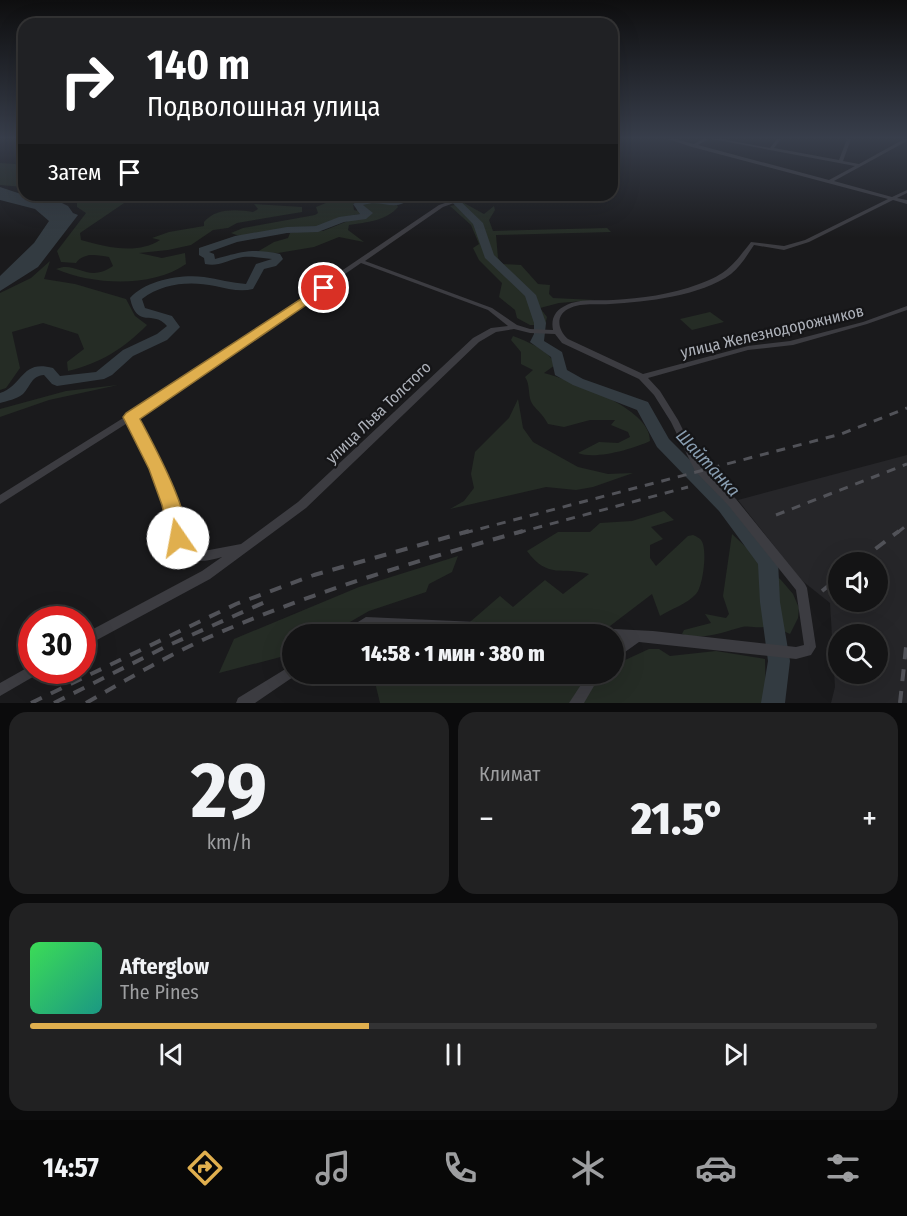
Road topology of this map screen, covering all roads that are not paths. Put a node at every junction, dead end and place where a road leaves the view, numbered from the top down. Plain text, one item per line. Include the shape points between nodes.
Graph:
1 (790, 172) edge
2 (846, 172) edge
3 (829, 182) junction
4 (907, 191) edge
5 (893, 198) junction
6 (907, 202) edge
7 (451, 204) dead end
8 (363, 262) junction
9 (907, 308) edge
10 (514, 327) junction
11 (557, 332) junction
12 (642, 377) junction
13 (131, 417) junction
14 (0, 500) edge
15 (241, 548) junction
16 (364, 624) edge
17 (388, 624) edge
18 (96, 634) edge
19 (624, 635) edge
20 (637, 636) junction
21 (624, 646) edge
22 (282, 678) edge
23 (18, 679) edge
24 (588, 684) edge
25 (0, 690) edge
26 (243, 703) edge
27 (576, 703) edge

1 - 3 street
2 - 3 street
3 - 5 street
4 - 5 street
5 - 6 street
5 - 11 street via 807,241 783,248 753,243 728,274 688,290 570,305 557,314
7 - 8 street via 441,206
8 - 10 street via 490,309
8 - 13 street
9 - 12 street, улица Железнодорожников via 790,343 741,350
10 - 11 street
10 - 15 street, улица Льва Толстого via 494,330 476,340 302,505
11 - 12 street via 573,346
12 - 20 street via 669,411 698,468 732,502 801,588 810,647 796,653
13 - 14 street
13 - 15 street via 158,469 178,538 190,554
15 - 18 street, улица Льва Толстого via 206,575
16 - 17 street
19 - 20 street
20 - 21 street
22 - 26 street
23 - 25 street
24 - 27 street

